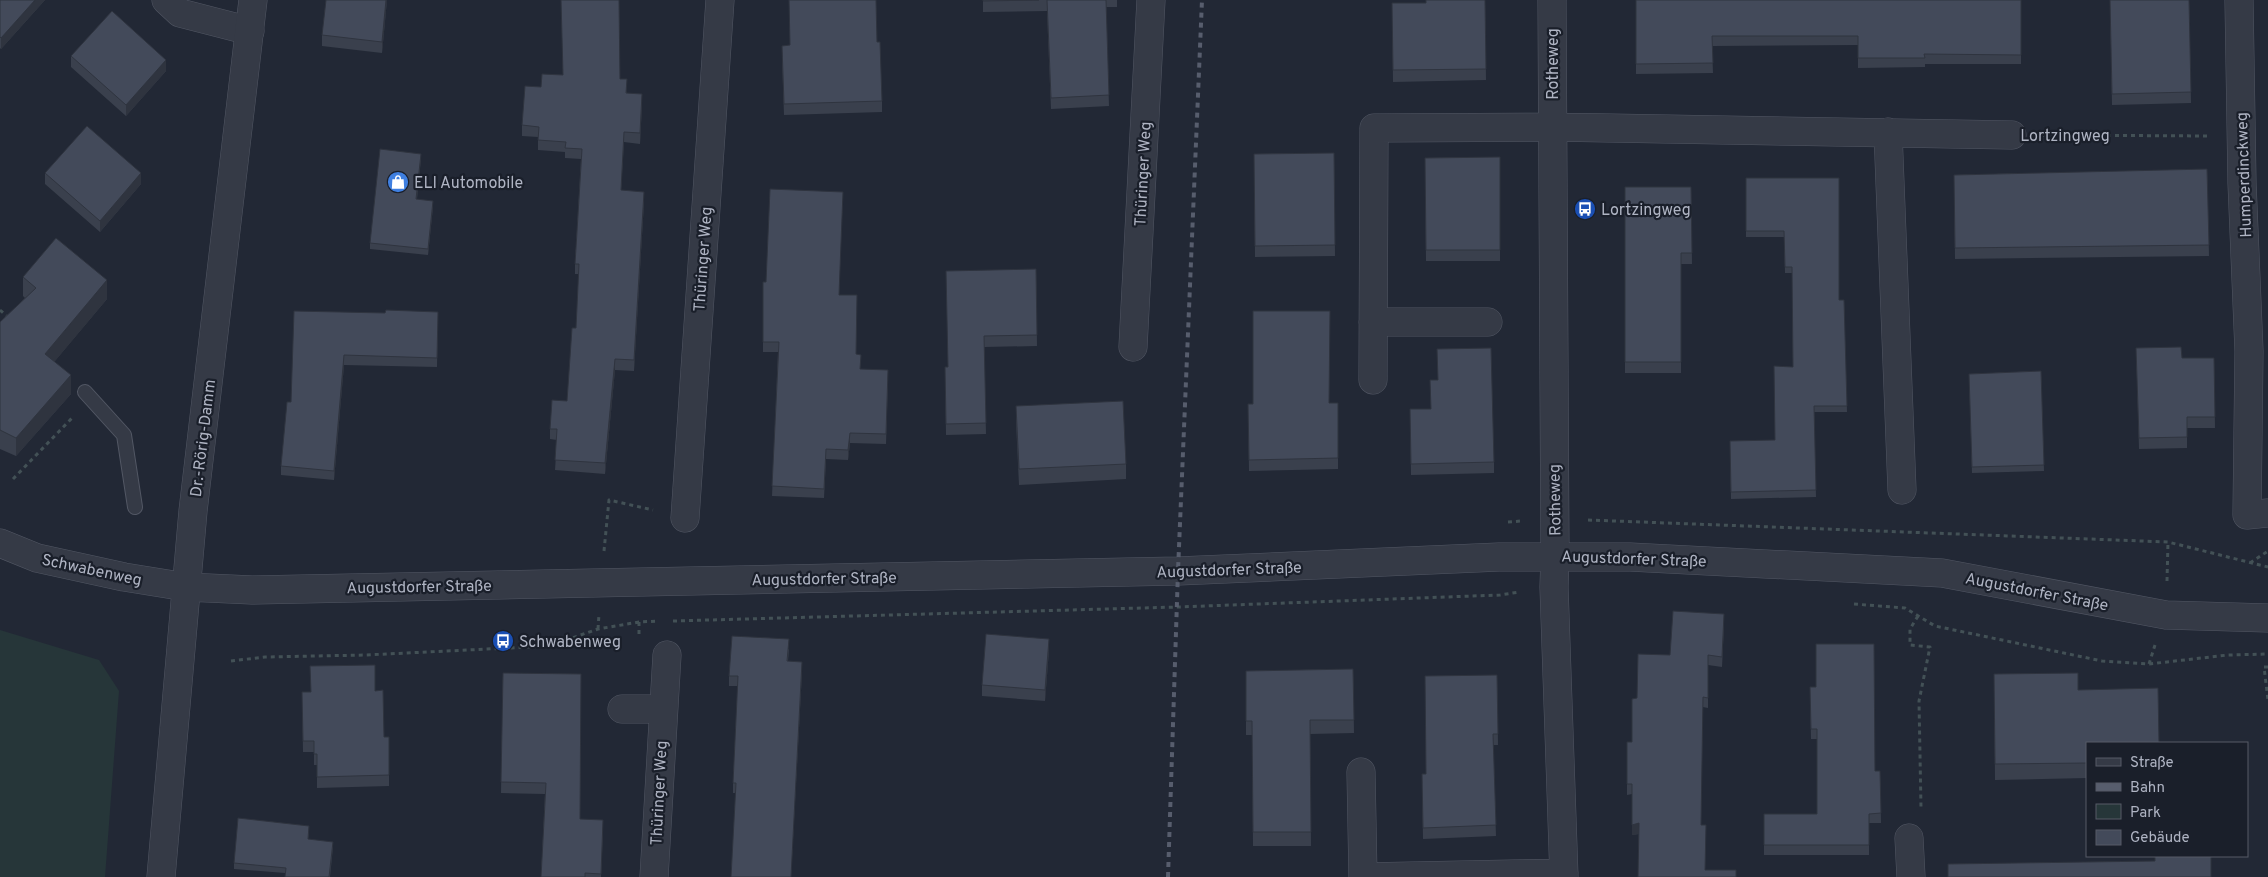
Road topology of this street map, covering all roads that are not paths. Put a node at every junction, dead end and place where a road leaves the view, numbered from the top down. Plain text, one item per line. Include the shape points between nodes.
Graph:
1 (166, 0) edge
2 (253, 0) edge
3 (720, 0) edge
4 (1151, 0) edge
5 (1552, 0) edge
6 (2238, 0) edge
7 (250, 31) junction
8 (1552, 127) junction
9 (1888, 132) junction
10 (2012, 135) road end
11 (1374, 322) junction
12 (1488, 322) dead end
13 (1133, 347) dead end
14 (2258, 350) edge
15 (1374, 380) dead end
16 (85, 392) road end
17 (2258, 426) edge
18 (1902, 490) dead end
19 (135, 506) dead end
20 (2268, 513) edge
21 (685, 518) road end
22 (0, 543) edge
23 (1555, 556) junction
24 (186, 587) junction
25 (2268, 618) edge
26 (667, 656) dead end
27 (622, 709) dead end
28 (663, 709) junction
29 (1361, 772) dead end
30 (1909, 838) road end
31 (1564, 875) edge
32 (161, 877) edge
33 (654, 877) edge
34 (1363, 877) edge
35 (1911, 877) edge

1 - 7 street via 180,13
2 - 7 street, Dr.-Rörig-Damm
3 - 21 street, Thüringer Weg
4 - 13 street, Thüringer Weg
5 - 8 street, Rotheweg
6 - 14 street, Humperdinckweg via 2242,136
7 - 24 street, Dr.-Rörig-Damm
8 - 9 street, Lortzingweg
8 - 11 street via 1374,128
8 - 23 street, Rotheweg
9 - 10 street, Lortzingweg
9 - 18 street
11 - 12 street
11 - 15 street
14 - 17 street, Humperdinckweg
16 - 19 lane via 124,434
17 - 20 street, Humperdinckweg via 2247,516
22 - 24 street, Schwabenweg via 37,558
23 - 24 street, Augustdorfer Straße via 1178,572 252,590
23 - 25 street, Augustdorfer Straße via 1630,556 1942,573 2166,615
23 - 31 street, Rotheweg
24 - 32 street, Dr.-Rörig-Damm
26 - 28 street, Thüringer Weg
27 - 28 street
28 - 33 street, Thüringer Weg
29 - 34 street, Rotheweg
30 - 35 street
31 - 34 street, Rotheweg

